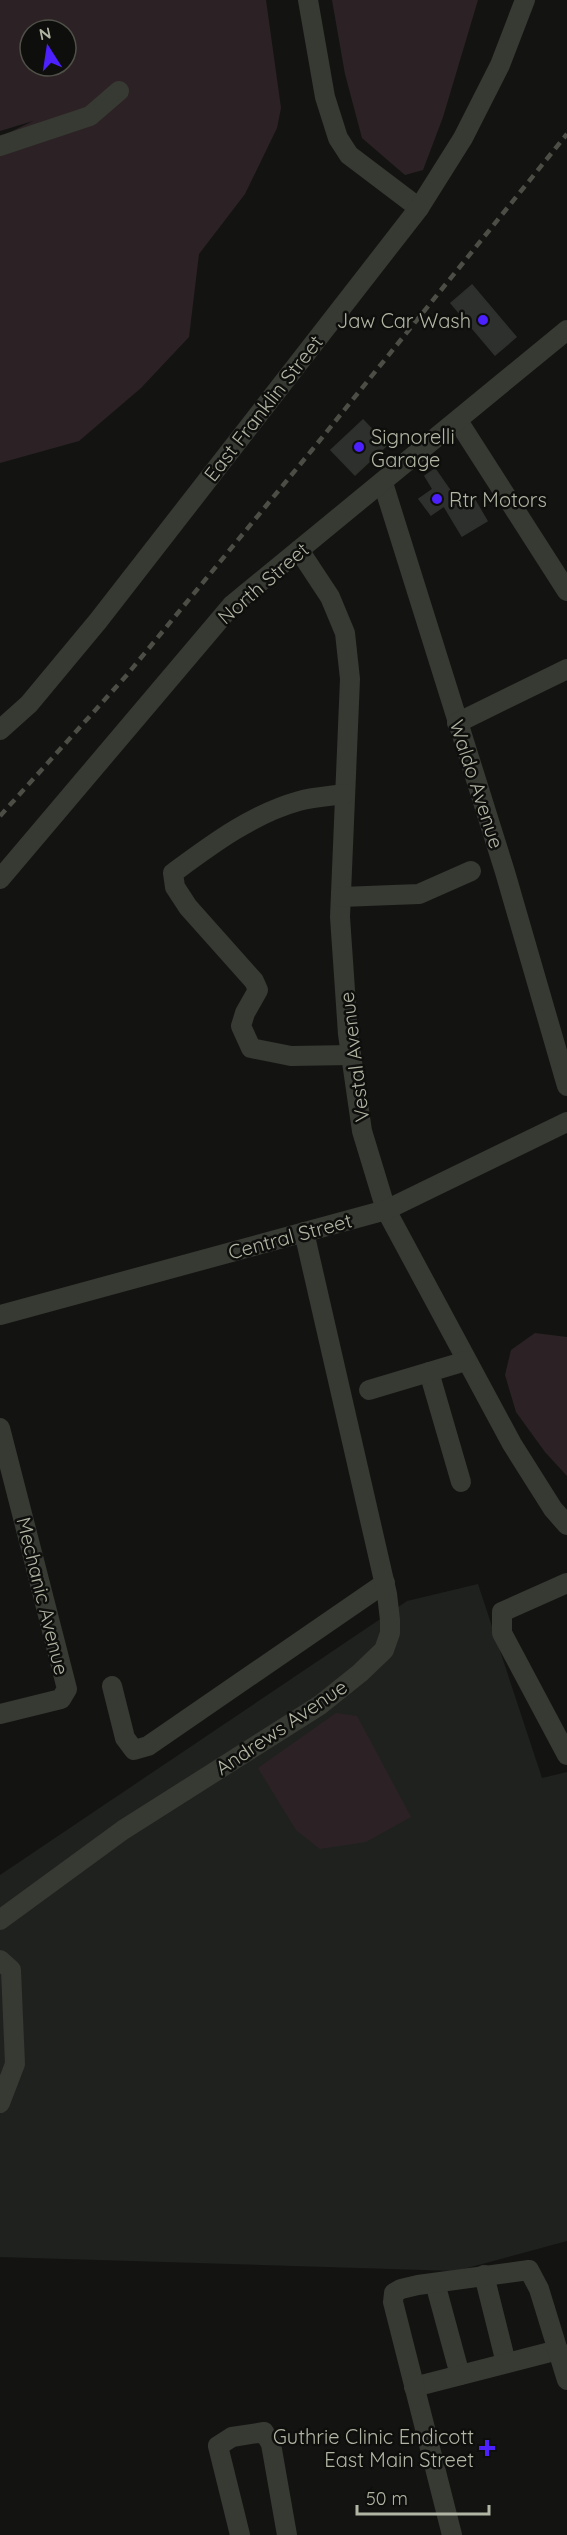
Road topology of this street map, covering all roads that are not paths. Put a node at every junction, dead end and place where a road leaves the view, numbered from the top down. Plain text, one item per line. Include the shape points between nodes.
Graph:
1 (308, 0) edge
2 (525, 0) edge
3 (119, 91) dead end
4 (0, 146) edge
5 (419, 208) junction
6 (567, 330) edge
7 (458, 421) junction
8 (383, 483) junction
9 (299, 550) junction
10 (567, 591) edge
11 (567, 669) edge
12 (457, 723) junction
13 (0, 730) edge
14 (345, 794) junction
15 (471, 871) dead end
16 (0, 879) edge
17 (341, 897) junction
18 (351, 1055) junction
19 (567, 1086) edge
20 (567, 1122) edge
21 (386, 1210) junction
22 (304, 1232) junction
23 (0, 1315) edge
24 (466, 1361) junction
25 (429, 1372) junction
26 (369, 1390) dead end
27 (0, 1428) edge
28 (5, 1470) edge
29 (461, 1482) dead end
30 (567, 1525) edge
31 (384, 1583) junction
32 (567, 1584) edge
33 (112, 1686) dead end
34 (0, 1714) edge
35 (567, 1755) edge
36 (0, 1920) edge
37 (0, 1960) edge
38 (0, 2103) edge
39 (484, 2275) junction
40 (435, 2283) junction
41 (558, 2350) junction
42 (506, 2363) junction
43 (460, 2375) junction
44 (567, 2380) edge
45 (414, 2386) junction
46 (240, 2535) edge
47 (287, 2535) edge
48 (452, 2535) edge

1 - 5 street via 326,97 338,138 349,155
2 - 5 street, East Franklin Street via 500,65 464,138
3 - 4 street via 90,116
5 - 13 street, East Franklin Street via 98,621 29,704
6 - 7 street, North Street
7 - 8 street, North Street
7 - 10 street
8 - 9 street, North Street
8 - 12 street, Waldo Avenue
9 - 14 street, Vestal Avenue via 330,597 345,633 350,679
9 - 16 street, North Street via 232,605
11 - 12 street
12 - 19 street, Waldo Avenue
14 - 17 street, Vestal Avenue
14 - 18 street via 299,801 263,816 216,841 173,873 175,887 188,907 254,981 258,990 241,1026 251,1048 291,1056
15 - 17 street via 418,894
17 - 18 street, Vestal Avenue
18 - 21 street, Vestal Avenue via 362,1131
20 - 21 street, Central Street
21 - 22 street, Central Street
21 - 24 street, Vestal Avenue
22 - 23 street, Central Street
22 - 31 street, Andrews Avenue
24 - 25 street
24 - 30 street, Vestal Avenue via 512,1444
25 - 26 street
25 - 29 street
27 - 28 street, Mechanic Avenue
28 - 34 street, Mechanic Avenue via 67,1689 61,1699
31 - 33 street via 148,1746 134,1750 125,1738
31 - 36 street, Andrews Avenue via 390,1633 384,1650 360,1673 320,1705 123,1830
32 - 35 street via 502,1612 502,1633
37 - 38 street via 10,1970 15,2064
39 - 40 street
39 - 41 street via 529,2270
39 - 42 street
40 - 43 street
40 - 45 street via 394,2293
41 - 42 street
41 - 44 street
42 - 43 street
43 - 45 street
45 - 48 street
46 - 47 street via 218,2446 232,2437 264,2432 270,2444

